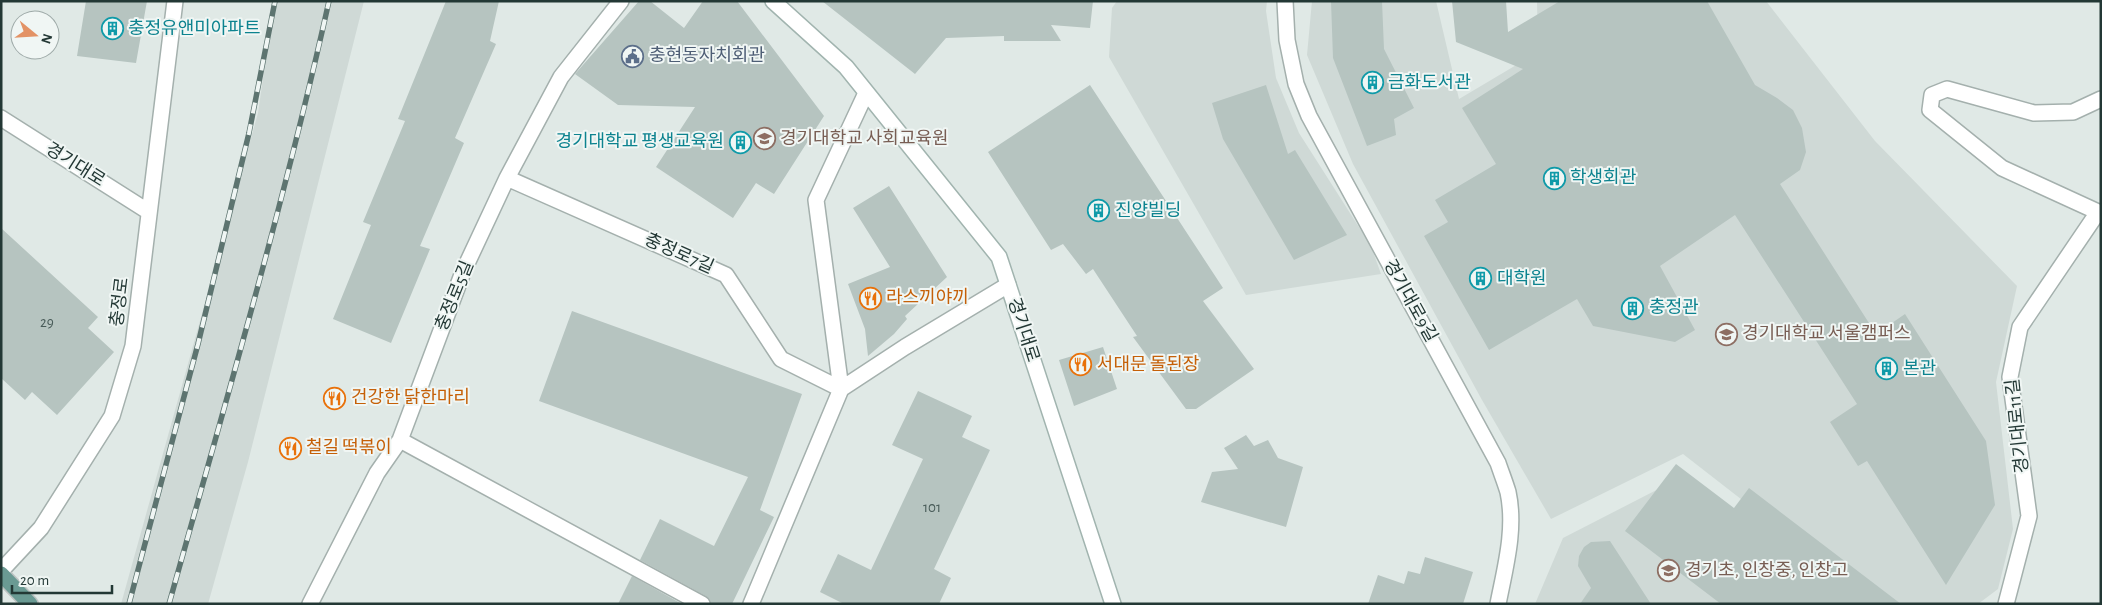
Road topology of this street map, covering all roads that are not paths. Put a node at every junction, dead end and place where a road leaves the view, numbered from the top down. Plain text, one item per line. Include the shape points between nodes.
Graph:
1 (175, 1) edge
2 (621, 1) edge
3 (773, 1) edge
4 (1285, 1) edge
5 (866, 93) junction
6 (2101, 100) edge
7 (1, 118) edge
8 (507, 178) junction
9 (149, 212) junction
10 (2099, 213) edge
11 (1008, 286) junction
12 (841, 389) junction
13 (400, 440) junction
14 (1, 572) edge
15 (30, 604) edge
16 (310, 604) edge
17 (702, 604) edge
18 (751, 604) edge
19 (1112, 604) edge
20 (1498, 604) edge
21 (2006, 604) edge

1 - 9 street, 충정로
2 - 8 street, 충정로5길 via 560,77
3 - 5 street, 경기대로 via 846,67
4 - 20 street, 경기대로9길 via 1287,40 1296,84 1309,116 1498,463 1508,493 1511,520 1510,547
5 - 11 street, 경기대로 via 999,258
5 - 12 street via 816,200
6 - 10 street via 2073,112 2034,113 1947,88 1932,95 1930,110 2002,168
7 - 9 street, 경기대로
8 - 12 street, 충정로7길 via 726,275 780,358
8 - 13 street, 충정로5길 via 463,272
9 - 14 street, 충정로 via 133,346 112,416 40,528
10 - 21 street, 경기대로11길 via 2020,327 2010,377 2029,516
11 - 12 street
11 - 19 street, 경기대로
12 - 18 street
13 - 16 street, 충정로5길 via 377,473
13 - 17 street
14 - 15 main road, 충정로

